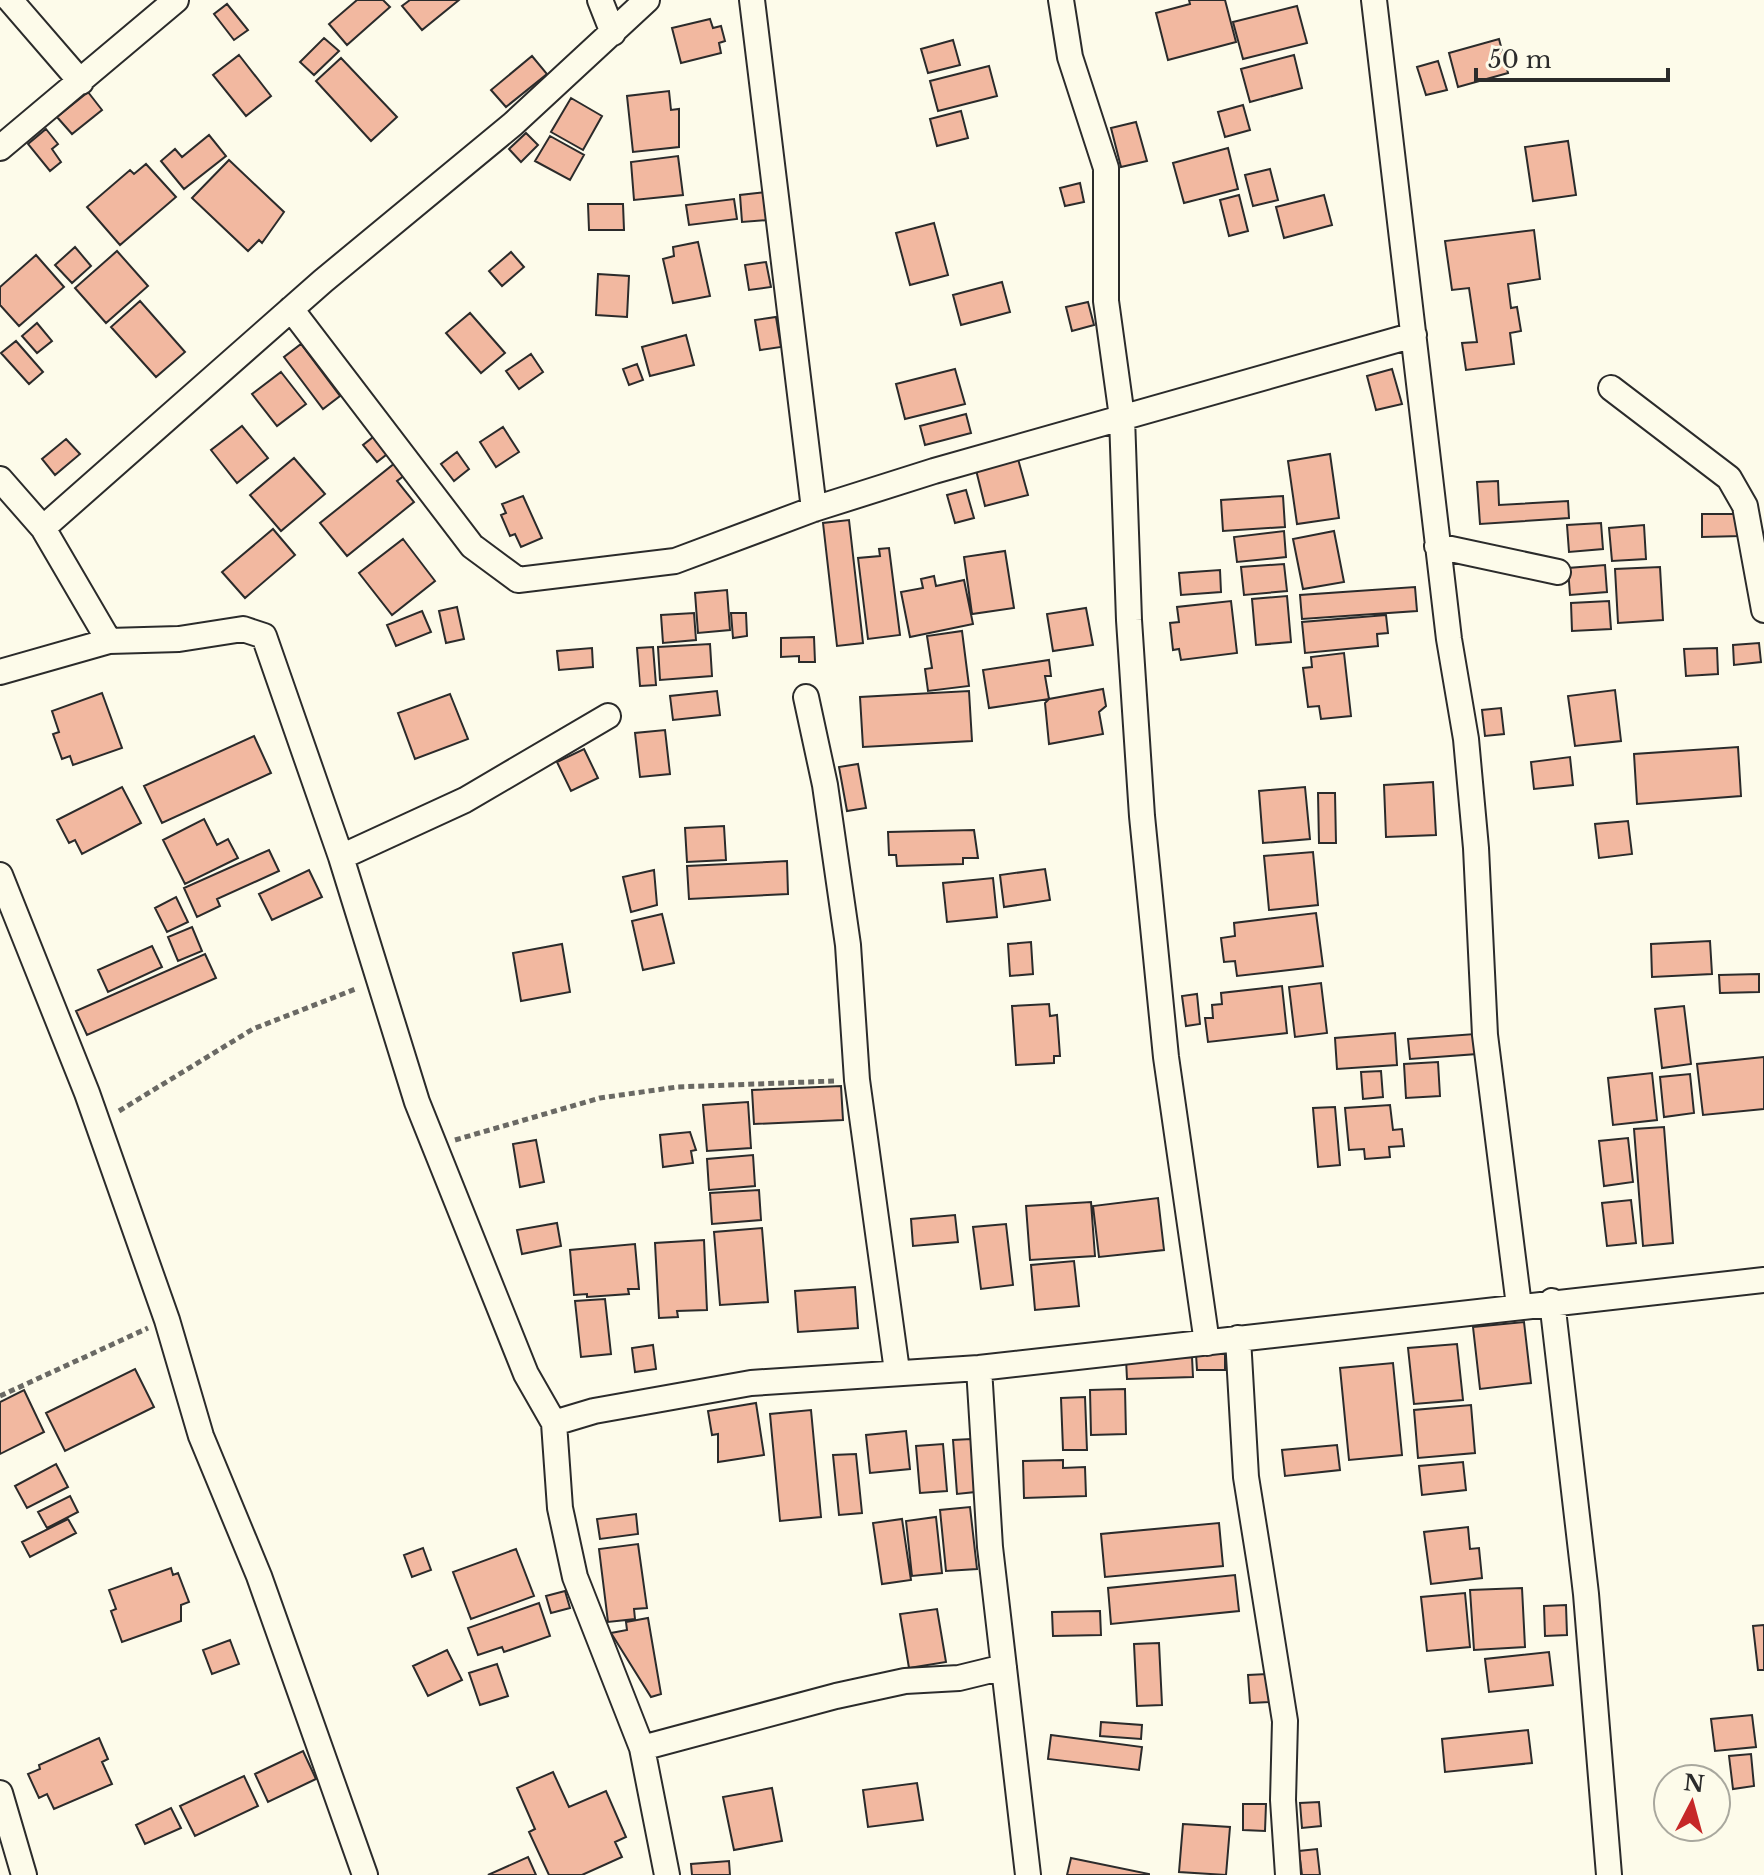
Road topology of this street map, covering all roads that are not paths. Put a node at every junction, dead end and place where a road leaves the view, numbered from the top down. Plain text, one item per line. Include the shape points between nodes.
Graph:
1 (10, 0) edge
2 (176, 0) edge
3 (600, 0) edge
4 (647, 0) edge
5 (752, 0) edge
6 (1061, 0) edge
7 (1374, 0) edge
8 (613, 33) junction
9 (81, 82) junction
10 (0, 148) edge
11 (291, 309) junction
12 (1414, 335) junction
13 (1611, 388) dead end
14 (1122, 417) junction
15 (0, 479) edge
16 (814, 509) junction
17 (43, 528) junction
18 (1437, 546) junction
19 (1558, 572) dead end
20 (1764, 610) edge
21 (109, 641) junction
22 (0, 672) edge
23 (806, 697) dead end
24 (608, 716) dead end
25 (341, 857) junction
26 (0, 875) edge
27 (1764, 1280) edge
28 (1552, 1301) junction
29 (1519, 1306) junction
30 (1238, 1338) junction
31 (1207, 1343) junction
32 (979, 1368) junction
33 (897, 1371) junction
34 (554, 1423) junction
35 (1004, 1667) junction
36 (642, 1748) junction
37 (0, 1793) edge
38 (24, 1875) edge
39 (365, 1875) edge
40 (667, 1875) edge
41 (1028, 1875) edge
42 (1288, 1875) edge
43 (1609, 1875) edge

1 - 9 street
2 - 9 street
3 - 8 street
4 - 8 street
5 - 16 street
6 - 14 street via 1070,57 1106,168 1106,301
7 - 12 street
8 - 11 street via 513,124
9 - 10 street
11 - 16 street via 472,546 518,580 675,561
11 - 17 street
12 - 14 street
12 - 18 street
13 - 20 street via 1729,478 1745,506
14 - 16 street
14 - 31 street via 1142,816 1166,1057
15 - 17 street
17 - 21 street
18 - 19 street
18 - 29 street via 1466,739 1485,1035
21 - 22 street
21 - 25 street via 179,639 243,629 264,636
23 - 33 street via 825,785 848,945 857,1080
24 - 25 street via 465,800
25 - 34 street via 417,1102 526,1374
26 - 39 street via 98,1124 167,1320 201,1436 259,1576
27 - 28 street
28 - 29 street
28 - 43 street via 1586,1594
29 - 30 street
30 - 31 street
30 - 42 street via 1246,1477 1285,1721
31 - 32 street
32 - 33 street
32 - 35 street via 982,1454
33 - 34 street via 751,1383
34 - 36 street via 560,1508 575,1577
35 - 36 street via 836,1696
35 - 41 street
36 - 40 street
37 - 38 street

